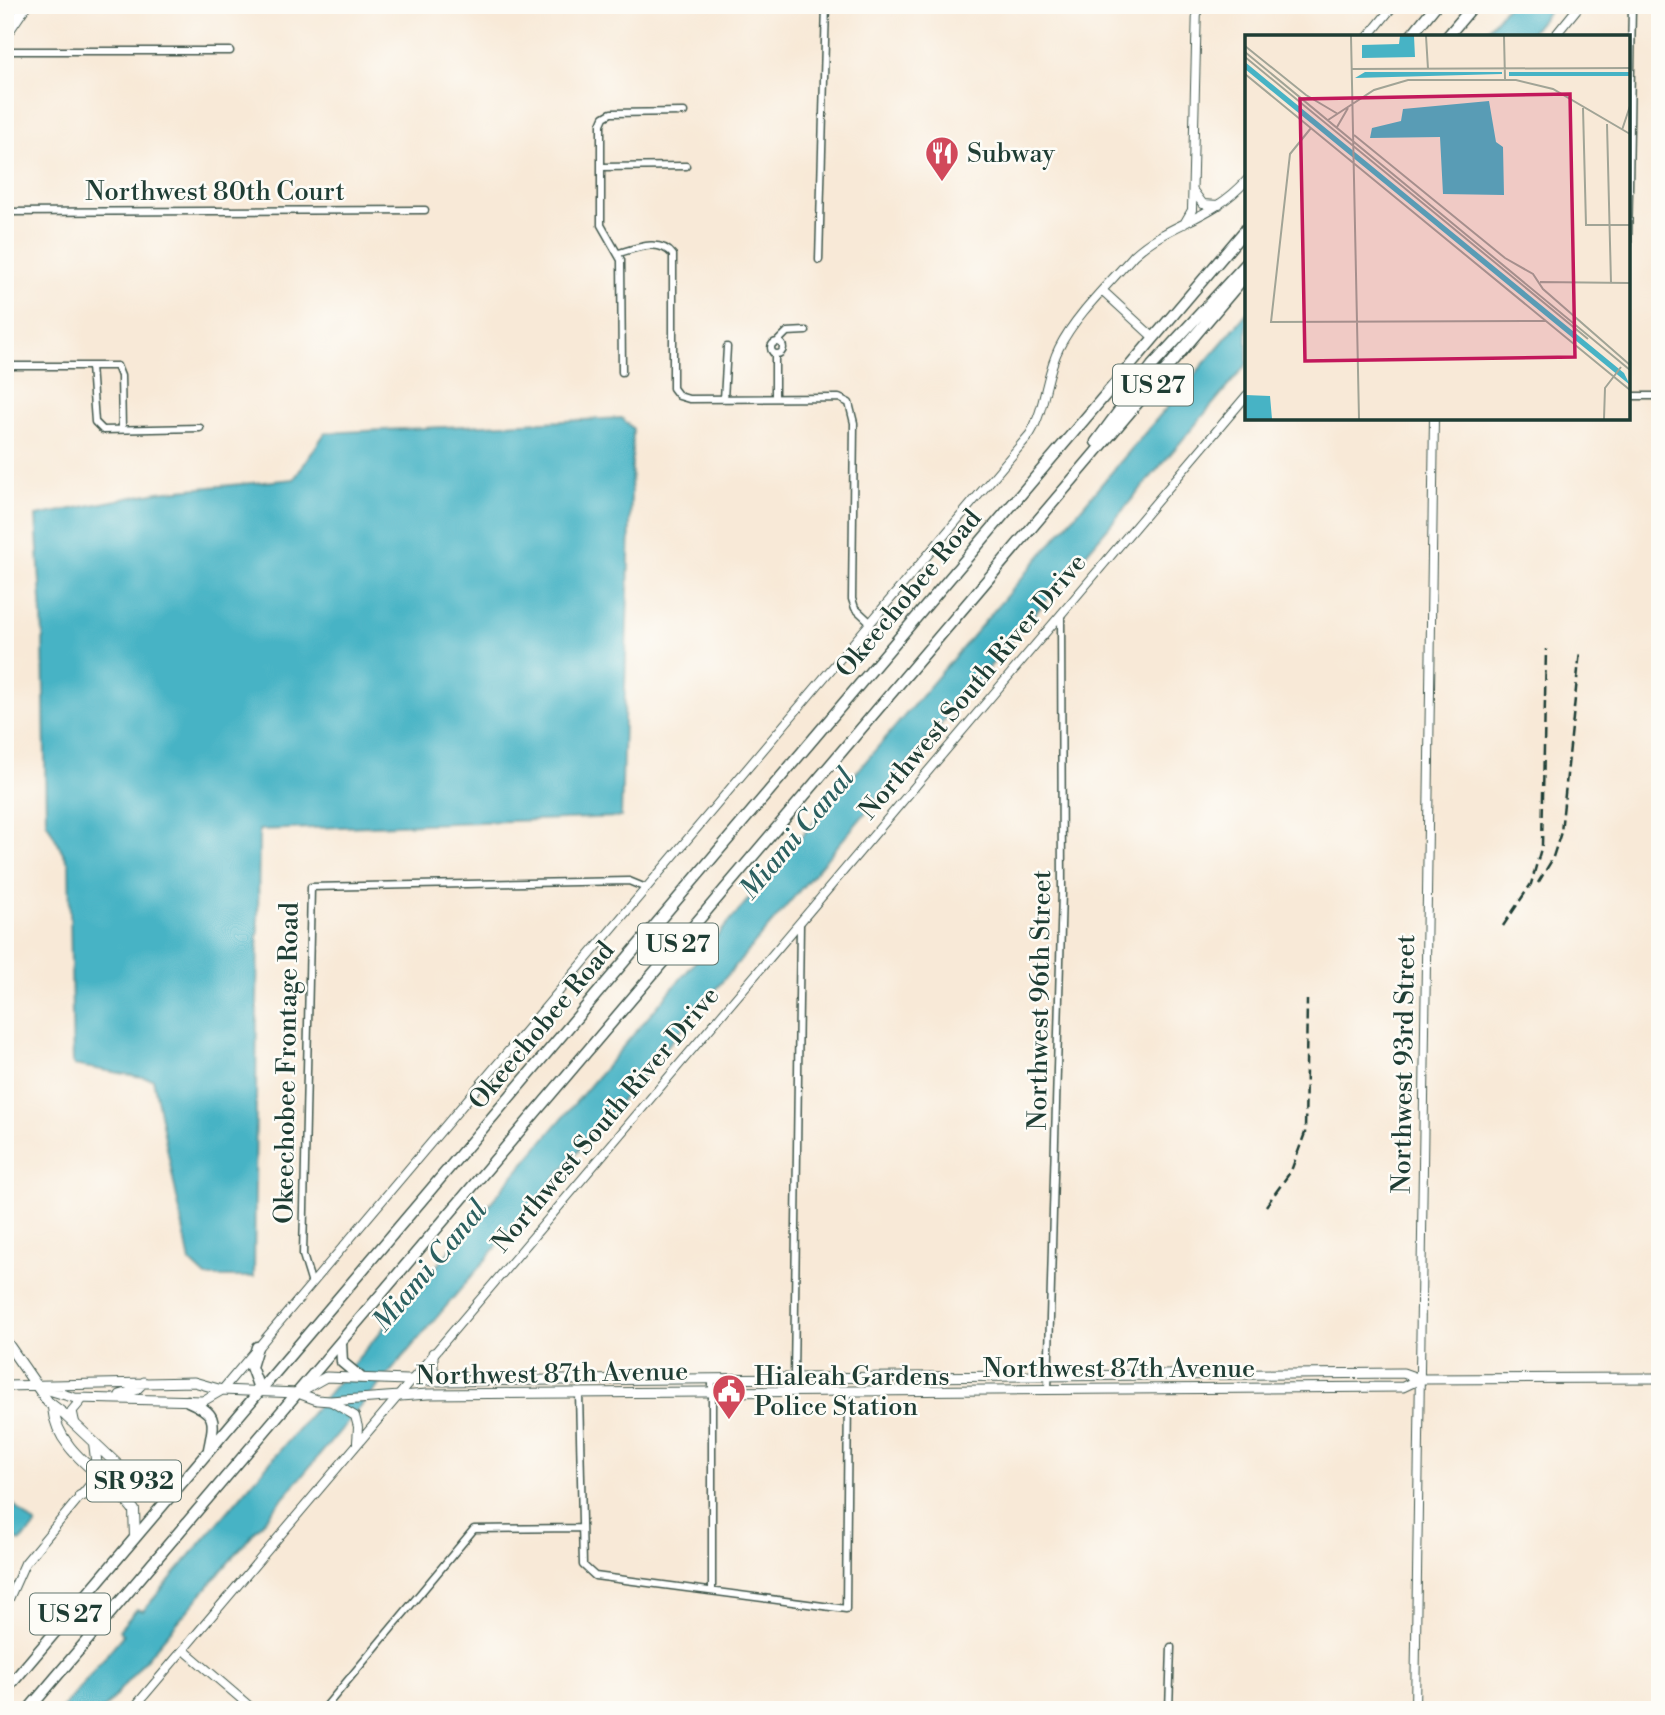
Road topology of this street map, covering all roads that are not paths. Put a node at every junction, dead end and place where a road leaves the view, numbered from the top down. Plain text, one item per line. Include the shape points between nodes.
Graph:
1 (26, 5) edge
2 (826, 5) edge
3 (1197, 5) edge
4 (1394, 5) edge
5 (1436, 5) edge
6 (1474, 5) edge
7 (1580, 5) edge
8 (1632, 5) edge
9 (1370, 35) edge
10 (1412, 35) edge
11 (1449, 35) edge
12 (1556, 35) edge
13 (5, 36) edge
14 (5, 51) edge
15 (230, 51) dead end
16 (684, 113) dead end
17 (1630, 126) edge
18 (686, 166) dead end
19 (601, 167) junction
20 (1245, 182) edge
21 (1192, 189) junction
22 (1220, 205) junction
23 (425, 210) dead end
24 (5, 212) edge
25 (1183, 226) junction
26 (1245, 230) edge
27 (619, 253) junction
28 (819, 260) dead end
29 (1245, 264) edge
30 (1245, 276) edge
31 (1103, 291) junction
32 (1184, 328) junction
33 (806, 331) dead end
34 (1154, 338) junction
35 (727, 347) dead end
36 (5, 366) edge
37 (91, 366) junction
38 (1152, 366) junction
39 (622, 372) dead end
40 (1630, 396) edge
41 (1660, 396) edge
42 (1245, 397) edge
43 (775, 398) junction
44 (724, 399) junction
45 (1434, 420) edge
46 (200, 428) dead end
47 (122, 429) junction
48 (1057, 495) junction
49 (1061, 612) junction
50 (871, 623) junction
51 (646, 888) junction
52 (800, 923) junction
53 (312, 1281) junction
54 (5, 1340) edge
55 (341, 1342) junction
56 (257, 1347) junction
57 (433, 1353) junction
58 (342, 1372) junction
59 (1048, 1376) junction
60 (360, 1377) joint
61 (794, 1378) junction
62 (1660, 1378) edge
63 (712, 1379) junction
64 (1420, 1379) junction
65 (411, 1380) junction
66 (444, 1381) junction
67 (144, 1382) junction
68 (5, 1386) edge
69 (36, 1387) junction
70 (1048, 1389) junction
71 (222, 1390) junction
72 (260, 1391) junction
73 (848, 1391) junction
74 (298, 1393) junction
75 (579, 1393) junction
76 (713, 1393) junction
77 (397, 1396) junction
78 (83, 1398) junction
79 (102, 1399) junction
80 (188, 1401) junction
81 (330, 1401) junction
82 (53, 1408) junction
83 (75, 1425) junction
84 (94, 1443) junction
85 (357, 1444) junction
86 (209, 1451) junction
87 (98, 1475) junction
88 (184, 1481) junction
89 (115, 1491) junction
90 (80, 1496) junction
91 (581, 1528) junction
92 (135, 1538) junction
93 (712, 1591) junction
94 (5, 1608) edge
95 (1171, 1647) dead end
96 (184, 1650) junction
97 (1660, 1655) edge
98 (5, 1691) edge
99 (28, 1710) edge
100 (132, 1710) edge
101 (254, 1710) edge
102 (323, 1710) edge
103 (1169, 1710) edge
104 (1415, 1710) edge
105 (1659, 1710) edge

1 - 13 main road
2 - 28 street
3 - 21 street
4 - 9 street
5 - 10 highway
6 - 11 highway
7 - 12 street
8 - 17 street
14 - 15 street
16 - 19 street via 615,112 604,117
18 - 19 street
19 - 27 street via 602,229
20 - 22 street
21 - 22 street via 1203,204
21 - 25 street via 1192,210
22 - 25 street
23 - 24 street, Northwest 80th Court
25 - 31 street via 1147,243
26 - 34 highway, Okeechobee Road / US 27
27 - 39 street
27 - 44 street via 652,246 673,255 675,393 689,399
29 - 32 highway
30 - 48 highway, Okeechobee Road / US 27
31 - 34 street
31 - 50 street via 1060,345 1043,409 1030,434
32 - 34 highway via 1170,337
32 - 38 highway
33 - 43 street via 784,334 770,346 775,354
34 - 38 highway via 1157,355
34 - 72 highway, Okeechobee Road / US 27
35 - 44 street
36 - 37 street
37 - 47 street via 97,426
37 - 47 street via 117,366
38 - 48 highway
40 - 41 street
42 - 49 street, Northwest South River Drive
43 - 44 street
43 - 50 street via 849,402 854,423 852,599
45 - 64 street, Northwest 93rd Street
46 - 47 street
48 - 55 highway, Okeechobee Road / US 27
49 - 52 street, Northwest South River Drive
49 - 59 street, Northwest 96th Street via 1062,891
50 - 51 street
51 - 53 street
51 - 53 street, Okeechobee Frontage Road via 629,881 311,887 303,1255
52 - 57 street, Northwest South River Drive
52 - 61 street
53 - 56 street
54 - 69 main road, SR 932
55 - 58 highway
55 - 74 highway, Okeechobee Road / US 27
56 - 71 street
56 - 72 highway via 251,1367
57 - 65 street, Northwest South River Drive
57 - 66 main road via 433,1370
58 - 60 highway
58 - 74 main road
59 - 61 main road, Northwest 87th Avenue
59 - 64 main road, Northwest 87th Avenue via 1403,1373
59 - 70 street, Northwest 96th Street
60 - 65 main road, Northwest 87th Avenue
61 - 63 main road, Northwest 87th Avenue
62 - 64 main road, Northwest 87th Avenue
63 - 66 main road, Northwest 87th Avenue
63 - 76 street
64 - 70 main road, Northwest 87th Avenue via 1403,1387
64 - 104 street, Northwest 93rd Street
65 - 66 main road, Northwest 87th Avenue
65 - 77 street, Northwest South River Drive
67 - 69 main road
67 - 71 main road via 194,1382
67 - 79 main road via 131,1393
68 - 69 main road
69 - 78 main road
69 - 82 main road, SR 932
70 - 73 main road, Northwest 87th Avenue
71 - 72 main road
71 - 80 main road via 203,1401
72 - 74 main road
72 - 86 highway, Okeechobee Road / US 27
73 - 76 main road, Northwest 87th Avenue
73 - 93 street via 846,1609
74 - 81 main road, Northwest 87th Avenue
74 - 99 highway, Okeechobee Road / US 27
75 - 76 main road, Northwest 87th Avenue
75 - 77 main road, Northwest 87th Avenue
75 - 91 street
76 - 93 street
77 - 81 main road, Northwest 87th Avenue
77 - 85 street, Northwest South River Drive
78 - 79 main road
78 - 83 main road via 73,1407
79 - 80 main road
80 - 86 highway via 212,1416
81 - 85 street via 355,1416
82 - 83 main road, SR 932
82 - 87 main road, SR 932 via 60,1433
83 - 84 main road, SR 932
84 - 87 main road
84 - 88 main road, SR 932 via 146,1489 162,1490
85 - 96 street, Northwest South River Drive
86 - 88 highway, Okeechobee Road / US 27
87 - 89 main road, SR 932
87 - 90 street
88 - 92 highway, Okeechobee Road / US 27
89 - 90 main road via 102,1489
89 - 92 main road, SR 932 via 134,1510
90 - 94 street via 25,1563
91 - 93 street via 583,1565 595,1576
91 - 102 street via 474,1529
92 - 98 highway, Okeechobee Road / US 27
95 - 103 street
96 - 100 street, Northwest South River Drive
96 - 101 street
97 - 105 street

